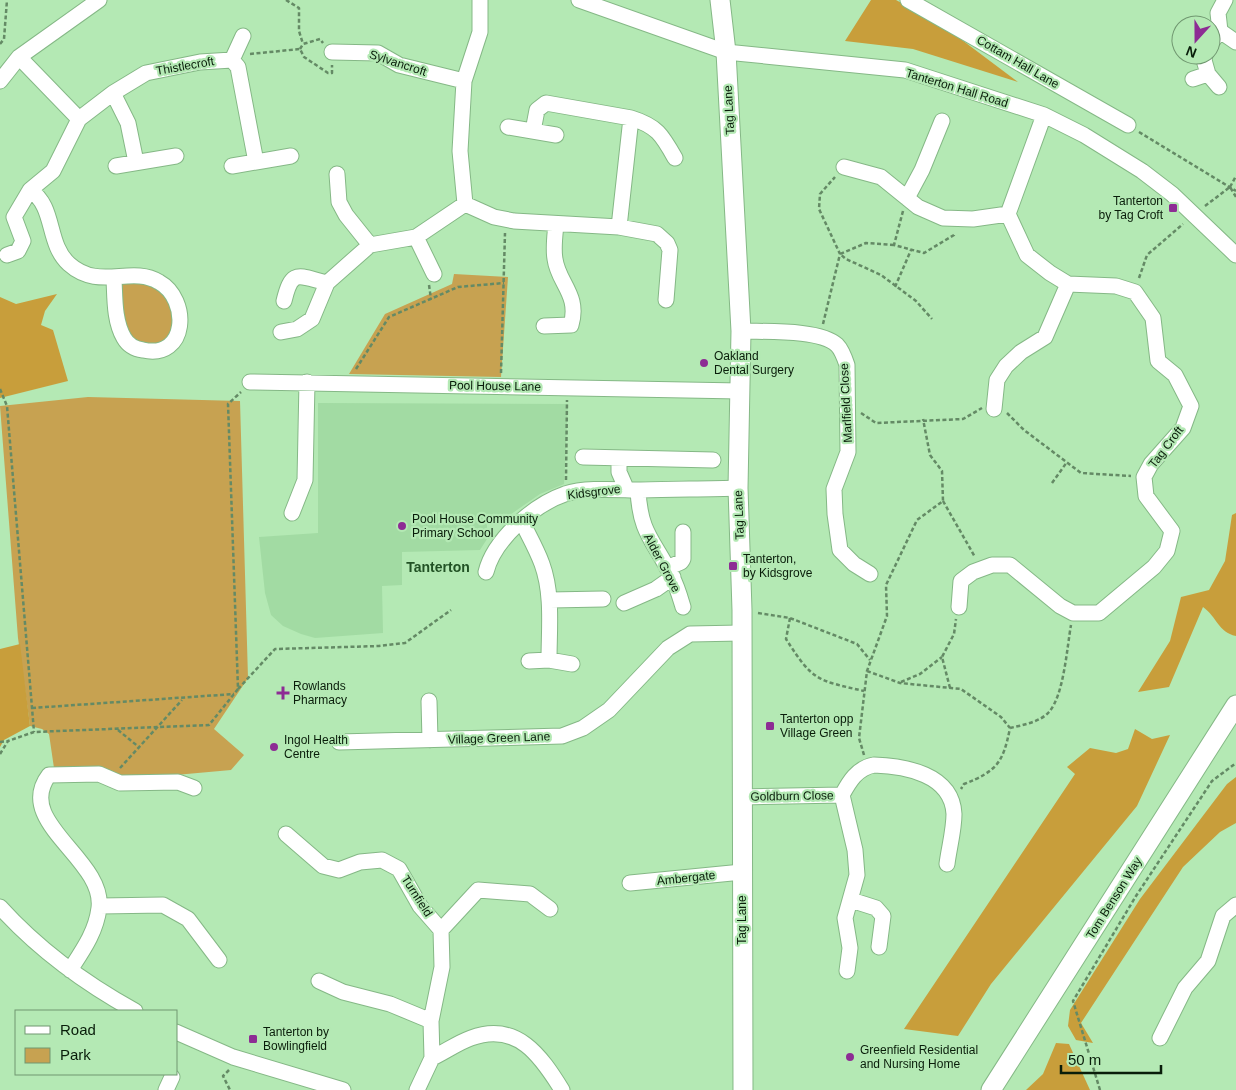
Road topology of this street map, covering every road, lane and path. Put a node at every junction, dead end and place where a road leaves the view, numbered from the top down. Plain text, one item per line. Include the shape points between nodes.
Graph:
1 (7, 0) edge
2 (99, 0) edge
3 (286, 0) edge
4 (480, 0) edge
5 (579, 0) edge
6 (720, 0) edge
7 (908, 0) edge
8 (1225, 0) edge
9 (1218, 15) edge
10 (243, 36) dead end
11 (1221, 38) edge
12 (1236, 42) edge
13 (0, 44) edge
14 (303, 44) junction
15 (300, 49) junction
16 (332, 52) junction
17 (726, 52) junction
18 (19, 57) junction
19 (232, 60) junction
20 (1205, 65) edge
21 (1208, 74) junction
22 (1193, 79) dead end
23 (0, 81) edge
24 (464, 81) junction
25 (1219, 87) dead end
26 (113, 93) junction
27 (1044, 115) junction
28 (631, 118) junction
29 (79, 120) junction
30 (942, 121) dead end
31 (1128, 125) joint
32 (508, 127) dead end
33 (533, 131) junction
34 (556, 135) dead end
35 (176, 156) dead end
36 (291, 156) dead end
37 (675, 158) dead end
38 (136, 162) junction
39 (256, 162) junction
40 (116, 166) dead end
41 (232, 166) dead end
42 (844, 167) joint
43 (337, 174) dead end
44 (1236, 176) edge
45 (1230, 187) junction
46 (30, 190) junction
47 (1236, 191) edge
48 (1236, 197) edge
49 (907, 198) junction
50 (466, 204) junction
51 (1008, 214) junction
52 (1194, 214) junction
53 (7, 219) edge
54 (506, 219) junction
55 (959, 219) junction
56 (556, 224) junction
57 (619, 227) junction
58 (416, 237) junction
59 (370, 245) junction
60 (894, 245) junction
61 (911, 250) junction
62 (840, 254) junction
63 (7, 255) dead end
64 (1236, 255) edge
65 (434, 274) dead end
66 (114, 279) junction
67 (327, 283) junction
68 (504, 283) junction
69 (1068, 284) junction
70 (895, 287) junction
71 (1135, 292) junction
72 (666, 300) dead end
73 (284, 301) dead end
74 (932, 319) dead end
75 (544, 326) dead end
76 (741, 331) junction
77 (281, 332) dead end
78 (820, 336) junction
79 (250, 382) joint
80 (307, 382) junction
81 (347, 382) junction
82 (500, 386) junction
83 (567, 388) junction
84 (0, 389) edge
85 (740, 391) junction
86 (994, 405) junction
87 (849, 406) junction
88 (923, 419) junction
89 (583, 457) dead end
90 (619, 460) junction
91 (713, 460) dead end
92 (1067, 462) junction
93 (1144, 477) junction
94 (1052, 483) dead end
95 (738, 488) junction
96 (632, 489) junction
97 (566, 494) junction
98 (943, 502) junction
99 (292, 513) dead end
100 (522, 522) junction
101 (683, 532) dead end
102 (982, 569) junction
103 (486, 572) dead end
104 (670, 573) junction
105 (870, 574) dead end
106 (550, 600) junction
107 (603, 600) dead end
108 (624, 603) dead end
109 (684, 607) dead end
110 (959, 608) joint
111 (452, 610) dead end
112 (742, 610) junction
113 (1074, 614) junction
114 (790, 618) junction
115 (741, 633) junction
116 (942, 657) junction
117 (549, 660) junction
118 (871, 660) junction
119 (529, 661) dead end
120 (572, 664) dead end
121 (867, 671) junction
122 (900, 683) junction
123 (950, 688) junction
124 (238, 689) junction
125 (864, 691) junction
126 (234, 694) junction
127 (183, 699) junction
128 (429, 701) dead end
129 (1236, 705) edge
130 (32, 708) junction
131 (156, 728) junction
132 (1010, 728) junction
133 (117, 730) junction
134 (34, 732) junction
135 (430, 740) junction
136 (8, 741) junction
137 (0, 742) edge
138 (339, 742) dead end
139 (140, 748) junction
140 (0, 754) edge
141 (1236, 763) edge
142 (866, 766) junction
143 (110, 781) junction
144 (194, 788) dead end
145 (842, 795) junction
146 (743, 798) junction
147 (949, 799) junction
148 (286, 834) dead end
149 (947, 864) dead end
150 (742, 872) junction
151 (630, 883) dead end
152 (851, 900) junction
153 (1236, 905) edge
154 (100, 906) junction
155 (0, 907) edge
156 (550, 909) dead end
157 (441, 930) junction
158 (879, 947) dead end
159 (219, 960) dead end
160 (70, 970) junction
161 (847, 971) dead end
162 (319, 981) dead end
163 (133, 1010) edge
164 (431, 1021) junction
165 (178, 1033) edge
166 (1160, 1038) dead end
167 (233, 1057) junction
168 (432, 1058) junction
169 (230, 1090) edge
170 (342, 1090) edge
171 (417, 1090) edge
172 (562, 1090) edge
173 (744, 1090) edge
174 (991, 1090) edge
175 (1100, 1090) edge

1 - 13 path via 4,39
2 - 18 street
3 - 14 path via 299,8 298,31
4 - 24 street via 480,32
5 - 17 street, Tanterton Hall Road
6 - 17 main road, Tag Lane
7 - 31 street, Cottam Hall Lane
8 - 9 street
10 - 19 street, Thistlecroft
11 - 12 street
14 - 15 path
14 - 16 path via 320,39
15 - 16 path via 304,57 328,73 332,73
15 - 19 path via 240,55
16 - 24 street, Sylvancroft via 378,53 399,65
17 - 27 street, Tanterton Hall Road via 905,70
17 - 76 main road, Tag Lane
18 - 23 street
18 - 29 street
19 - 26 street, Thistlecroft via 200,62 146,73
19 - 39 street, Thistlecroft via 238,67
20 - 21 street
21 - 22 street
21 - 25 street
24 - 50 street via 460,151
26 - 29 street, Thistlecroft
26 - 38 street via 128,123
27 - 51 street
27 - 52 street, Tanterton Hall Road via 1114,153 1172,194
28 - 33 street via 546,103 537,110
28 - 37 street via 660,132
28 - 57 street
29 - 46 street, Thistlecroft via 54,171
30 - 49 street
31 - 45 path
32 - 33 street
33 - 34 street
35 - 38 street
36 - 39 street
38 - 40 street
39 - 41 street
42 - 49 street via 881,177
42 - 62 path via 820,194 819,209
43 - 59 street via 339,202
44 - 45 path
45 - 47 path
45 - 48 path
45 - 52 path
46 - 53 street, Thistlecroft
46 - 66 street via 40,196 47,209 53,241 67,263 82,274
49 - 55 street via 918,207 943,218
49 - 60 path
50 - 54 street
50 - 58 street
51 - 55 street
51 - 69 street via 1027,255
52 - 64 street, Tanterton Hall Road
52 - 71 path via 1147,255
53 - 63 street, Thistlecroft via 24,241 18,251
54 - 56 street
54 - 68 path
55 - 61 path via 954,235 924,253
56 - 57 street
56 - 75 street via 555,259 572,298 572,321 567,327
57 - 72 street via 657,234 667,243 670,258
58 - 59 street
58 - 65 street
59 - 67 street
60 - 61 path
60 - 62 path via 866,243
61 - 70 path
62 - 70 path via 881,274
62 - 78 path
66 - 66 street via 146,276 167,288 179,311 180,324 172,345 163,351 151,352 140,350 125,340 117,317
67 - 73 street via 299,276 288,283
67 - 77 street via 312,319 297,329
68 - 81 path via 458,287 388,317
68 - 82 path
69 - 71 street via 1116,286
69 - 86 street via 1045,337 1021,352 997,380
70 - 74 path via 916,301
71 - 93 street, Tag Croft via 1153,318 1158,361 1175,375 1191,406 1182,428
76 - 78 street, Marlfield Close
76 - 85 main road, Tag Lane
78 - 87 street, Marlfield Close via 837,344 843,354 847,366
79 - 80 street, Pool House Lane
79 - 124 path via 228,404
80 - 81 street, Pool House Lane
80 - 99 street via 305,480
81 - 82 street, Pool House Lane
82 - 83 street, Pool House Lane
83 - 85 street, Pool House Lane
83 - 97 path
84 - 130 path via 7,406
85 - 95 main road, Tag Lane
86 - 88 path via 964,419
86 - 92 path
87 - 88 path via 876,423
87 - 105 street, Marlfield Close via 848,452 834,489 835,514 840,550
88 - 98 path via 930,456 942,471
89 - 90 street
90 - 91 street
90 - 96 street, Alder Grove via 619,472
92 - 93 path via 1081,472
92 - 94 path
93 - 113 street, Tag Croft via 1146,496 1172,531 1167,551 1154,567 1099,613
95 - 96 street, Kidsgrove
95 - 112 main road, Tag Lane
96 - 97 street, Kidsgrove
96 - 104 street, Alder Grove via 646,534
97 - 100 street, Kidsgrove via 546,503
98 - 102 path
98 - 118 path via 917,520 886,586 887,616
100 - 103 street, Kidsgrove via 502,539 490,558
100 - 106 street via 542,564
101 - 104 street via 683,559
102 - 110 street via 961,581
102 - 113 street via 992,565 1010,565
104 - 108 street via 656,589
104 - 109 street, Alder Grove
106 - 107 street
106 - 117 street
110 - 116 path via 954,634
111 - 124 path via 405,643 275,649
112 - 114 path
112 - 115 main road, Tag Lane
113 - 132 path via 1058,697 1049,712 1034,722
114 - 118 path via 857,644
114 - 125 path via 786,640 806,669 824,682
115 - 135 street, Village Green Lane via 690,634 668,648 609,710 583,728 562,736
115 - 146 main road, Tag Lane
116 - 122 path via 920,674
116 - 123 path
117 - 119 street
117 - 120 street
118 - 121 path
121 - 122 path
121 - 125 path
122 - 123 path
123 - 132 path via 961,689 1001,717
124 - 126 path
125 - 142 path via 859,738
126 - 127 path
126 - 131 path via 209,724
127 - 130 path
127 - 131 path
128 - 135 street
129 - 174 main road, Tom Benson Way
130 - 134 path
131 - 133 path
131 - 139 path
132 - 147 path via 1005,752 988,774 964,784 958,796
133 - 134 path
133 - 139 path
134 - 136 path
135 - 138 street, Village Green Lane
136 - 137 path
136 - 140 path
139 - 143 path
141 - 175 path via 1212,781 1136,896 1073,1001
142 - 145 street, Goldburn Close via 857,772
142 - 147 street via 889,765 917,771 936,780
143 - 144 street via 178,782
143 - 154 street via 99,774 49,775 41,786 45,818 86,868 95,885
145 - 146 street, Goldburn Close
145 - 152 street, Goldburn Close via 855,850 857,875
146 - 150 main road, Tag Lane
147 - 149 street via 954,813
148 - 157 street, Turnfield via 323,866 340,870 360,862 382,860 399,869 420,906
150 - 151 street, Ambergate
150 - 173 main road, Tag Lane
152 - 158 street via 876,908 883,916
152 - 161 street, Goldburn Close via 845,918 850,948
153 - 166 street via 1223,916 1208,960 1185,988
154 - 159 street via 163,905 188,919
154 - 160 street via 92,936
155 - 160 street
156 - 157 street, Turnfield via 530,894 478,890
157 - 164 street, Turnfield via 442,967
160 - 163 street
162 - 164 street
164 - 168 street, Turnfield
165 - 167 street
167 - 169 path via 223,1076
167 - 170 street
168 - 171 street, Turnfield
168 - 172 street via 471,1038 496,1033 520,1040 544,1060

